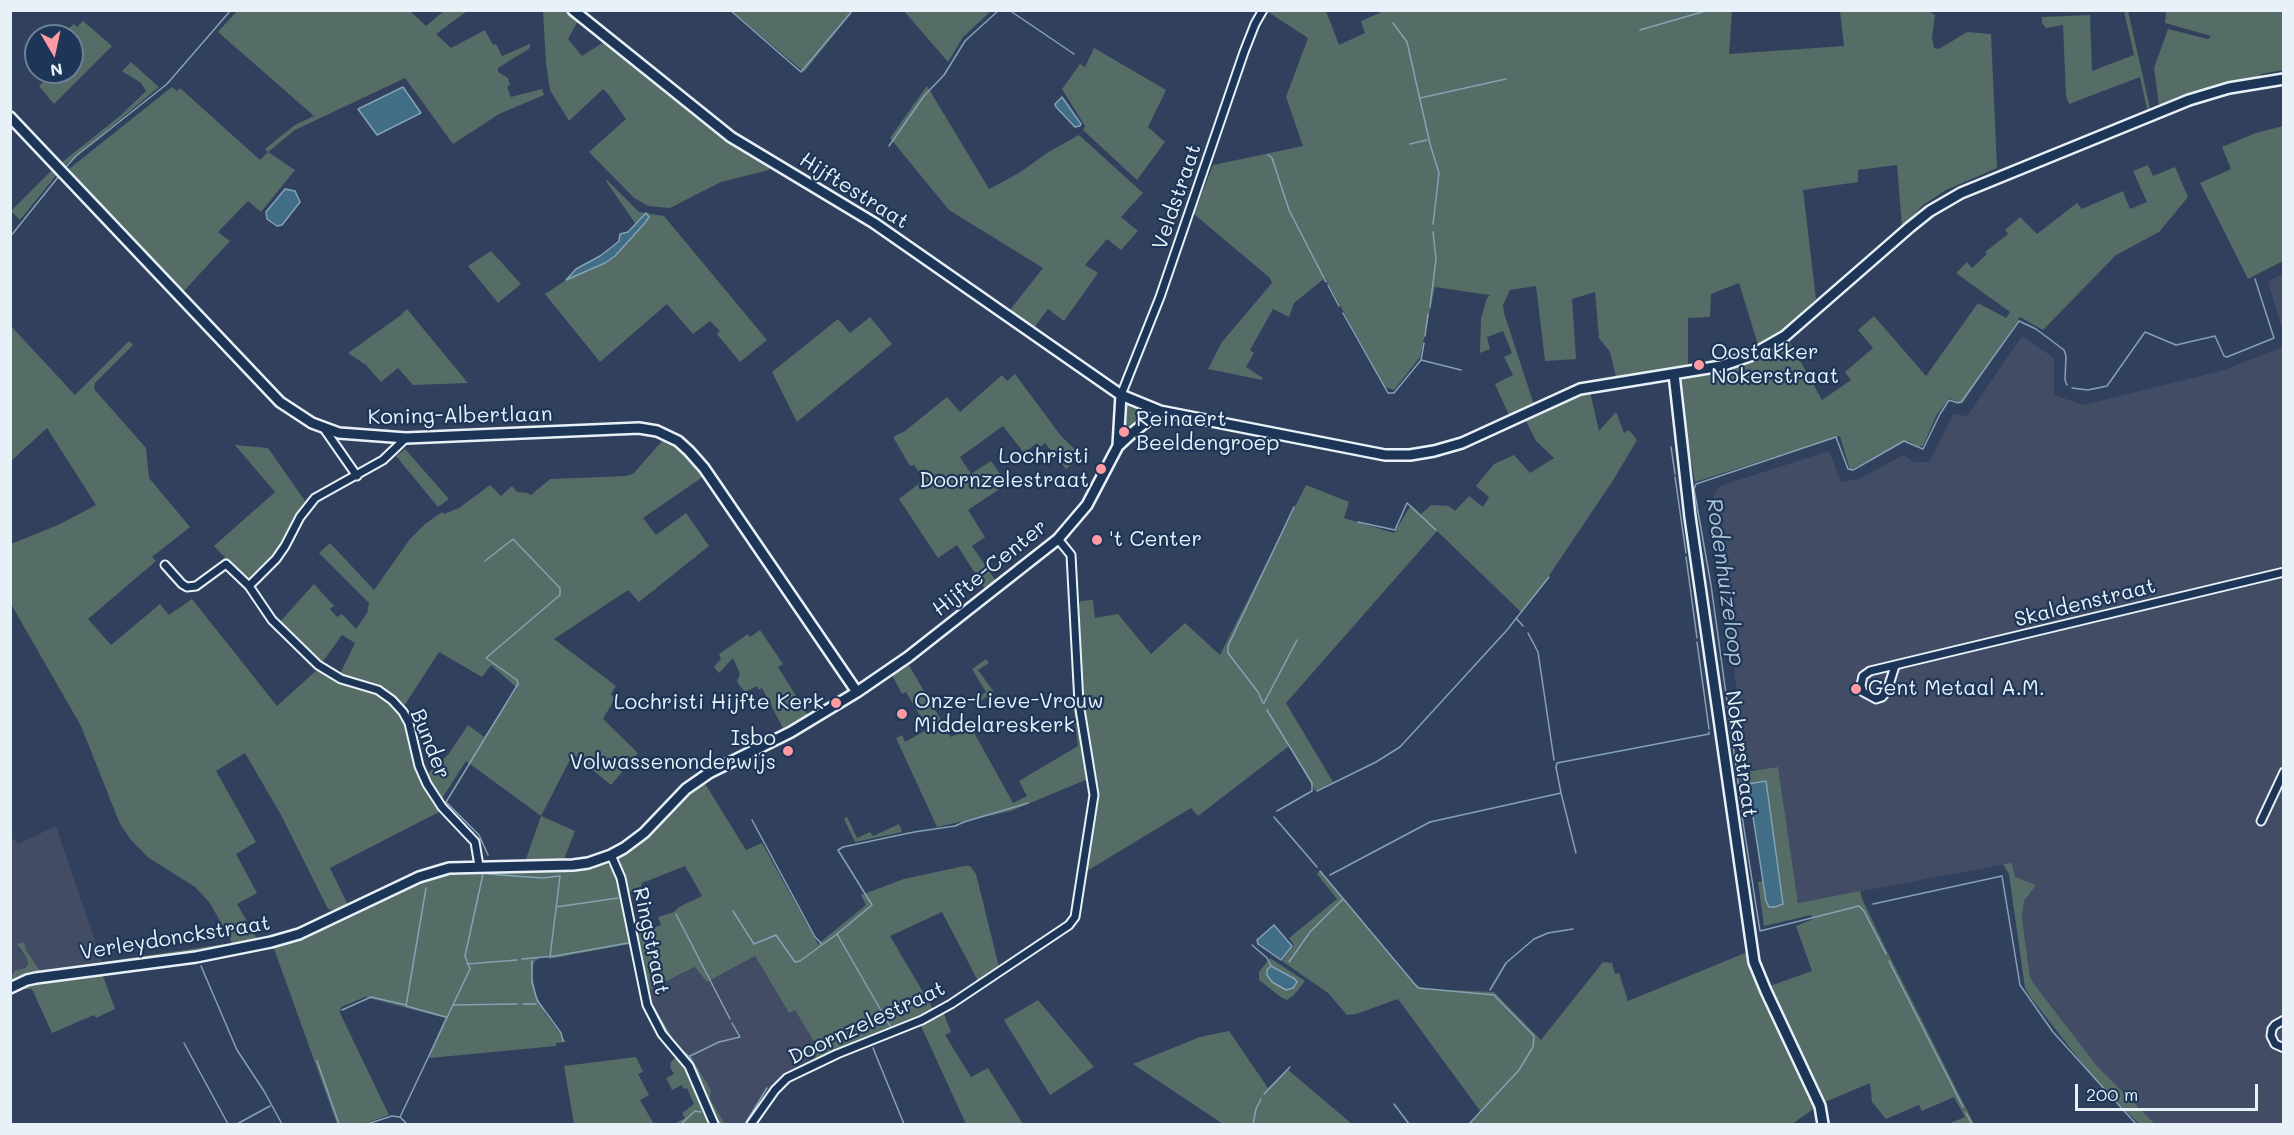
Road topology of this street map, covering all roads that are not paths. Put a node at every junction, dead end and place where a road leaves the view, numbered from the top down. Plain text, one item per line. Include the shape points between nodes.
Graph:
1 (573, 10) edge
2 (1263, 10) edge
3 (2283, 79) edge
4 (10, 117) edge
5 (1674, 374) junction
6 (1121, 395) junction
7 (1160, 411) junction
8 (325, 430) junction
9 (406, 438) junction
10 (1118, 446) junction
11 (357, 476) junction
12 (1058, 539) junction
13 (165, 565) dead end
14 (2283, 572) edge
15 (249, 586) junction
16 (1895, 666) junction
17 (857, 692) junction
18 (2283, 772) edge
19 (2261, 821) dead end
20 (610, 855) junction
21 (479, 866) junction
22 (10, 988) edge
23 (2283, 1020) edge
24 (2283, 1048) edge
25 (714, 1125) edge
26 (751, 1125) edge
27 (1822, 1125) edge

1 - 6 street, Hijftestraat via 731,137 874,223
2 - 6 street, Veldstraat via 1244,52 1160,297
3 - 5 street, Hijftestraat via 2189,100 1961,193 1910,227 1773,344 1721,366
4 - 8 street, Koning-Albertlaan via 280,402
5 - 7 street, Hijftestraat via 1580,389 1462,443 1410,455 1359,452
5 - 27 street, Nokerstraat via 1693,539 1754,962 1820,1106
6 - 7 street, Hijftestraat
6 - 10 street, Hijfte-Center
7 - 10 street, Hijfte-Center
8 - 9 street, Koning-Albertlaan
8 - 11 street
9 - 11 street via 384,460
9 - 17 street, Koning-Albertlaan via 639,428 678,441 704,468
10 - 12 street, Hijfte-Center via 1087,505
11 - 15 street via 315,498 276,559
12 - 17 street, Hijfte-Center via 908,657
12 - 26 street, Doornzelestraat via 1071,555 1078,703 1094,795 1075,918 951,1004 787,1078
13 - 15 street, Bunder via 188,587 196,586 226,564
14 - 16 street, Skaldenstraat
15 - 21 street, Bunder via 272,620 318,665 341,679 378,690 403,712 427,784 442,807 475,842
16 - 16 street, Skaldenstraat via 1863,676 1863,692 1876,699 1882,696
17 - 20 street, Verleydonckstraat via 791,732 709,773 686,789 644,833
18 - 19 street
20 - 21 street, Verleydonckstraat via 588,863
20 - 25 street, Ringstraat via 621,878 647,1005 666,1039 689,1066
21 - 22 street, Verleydonckstraat via 431,872 299,934 271,942 196,957 36,978
23 - 24 street via 2271,1034 2275,1044

